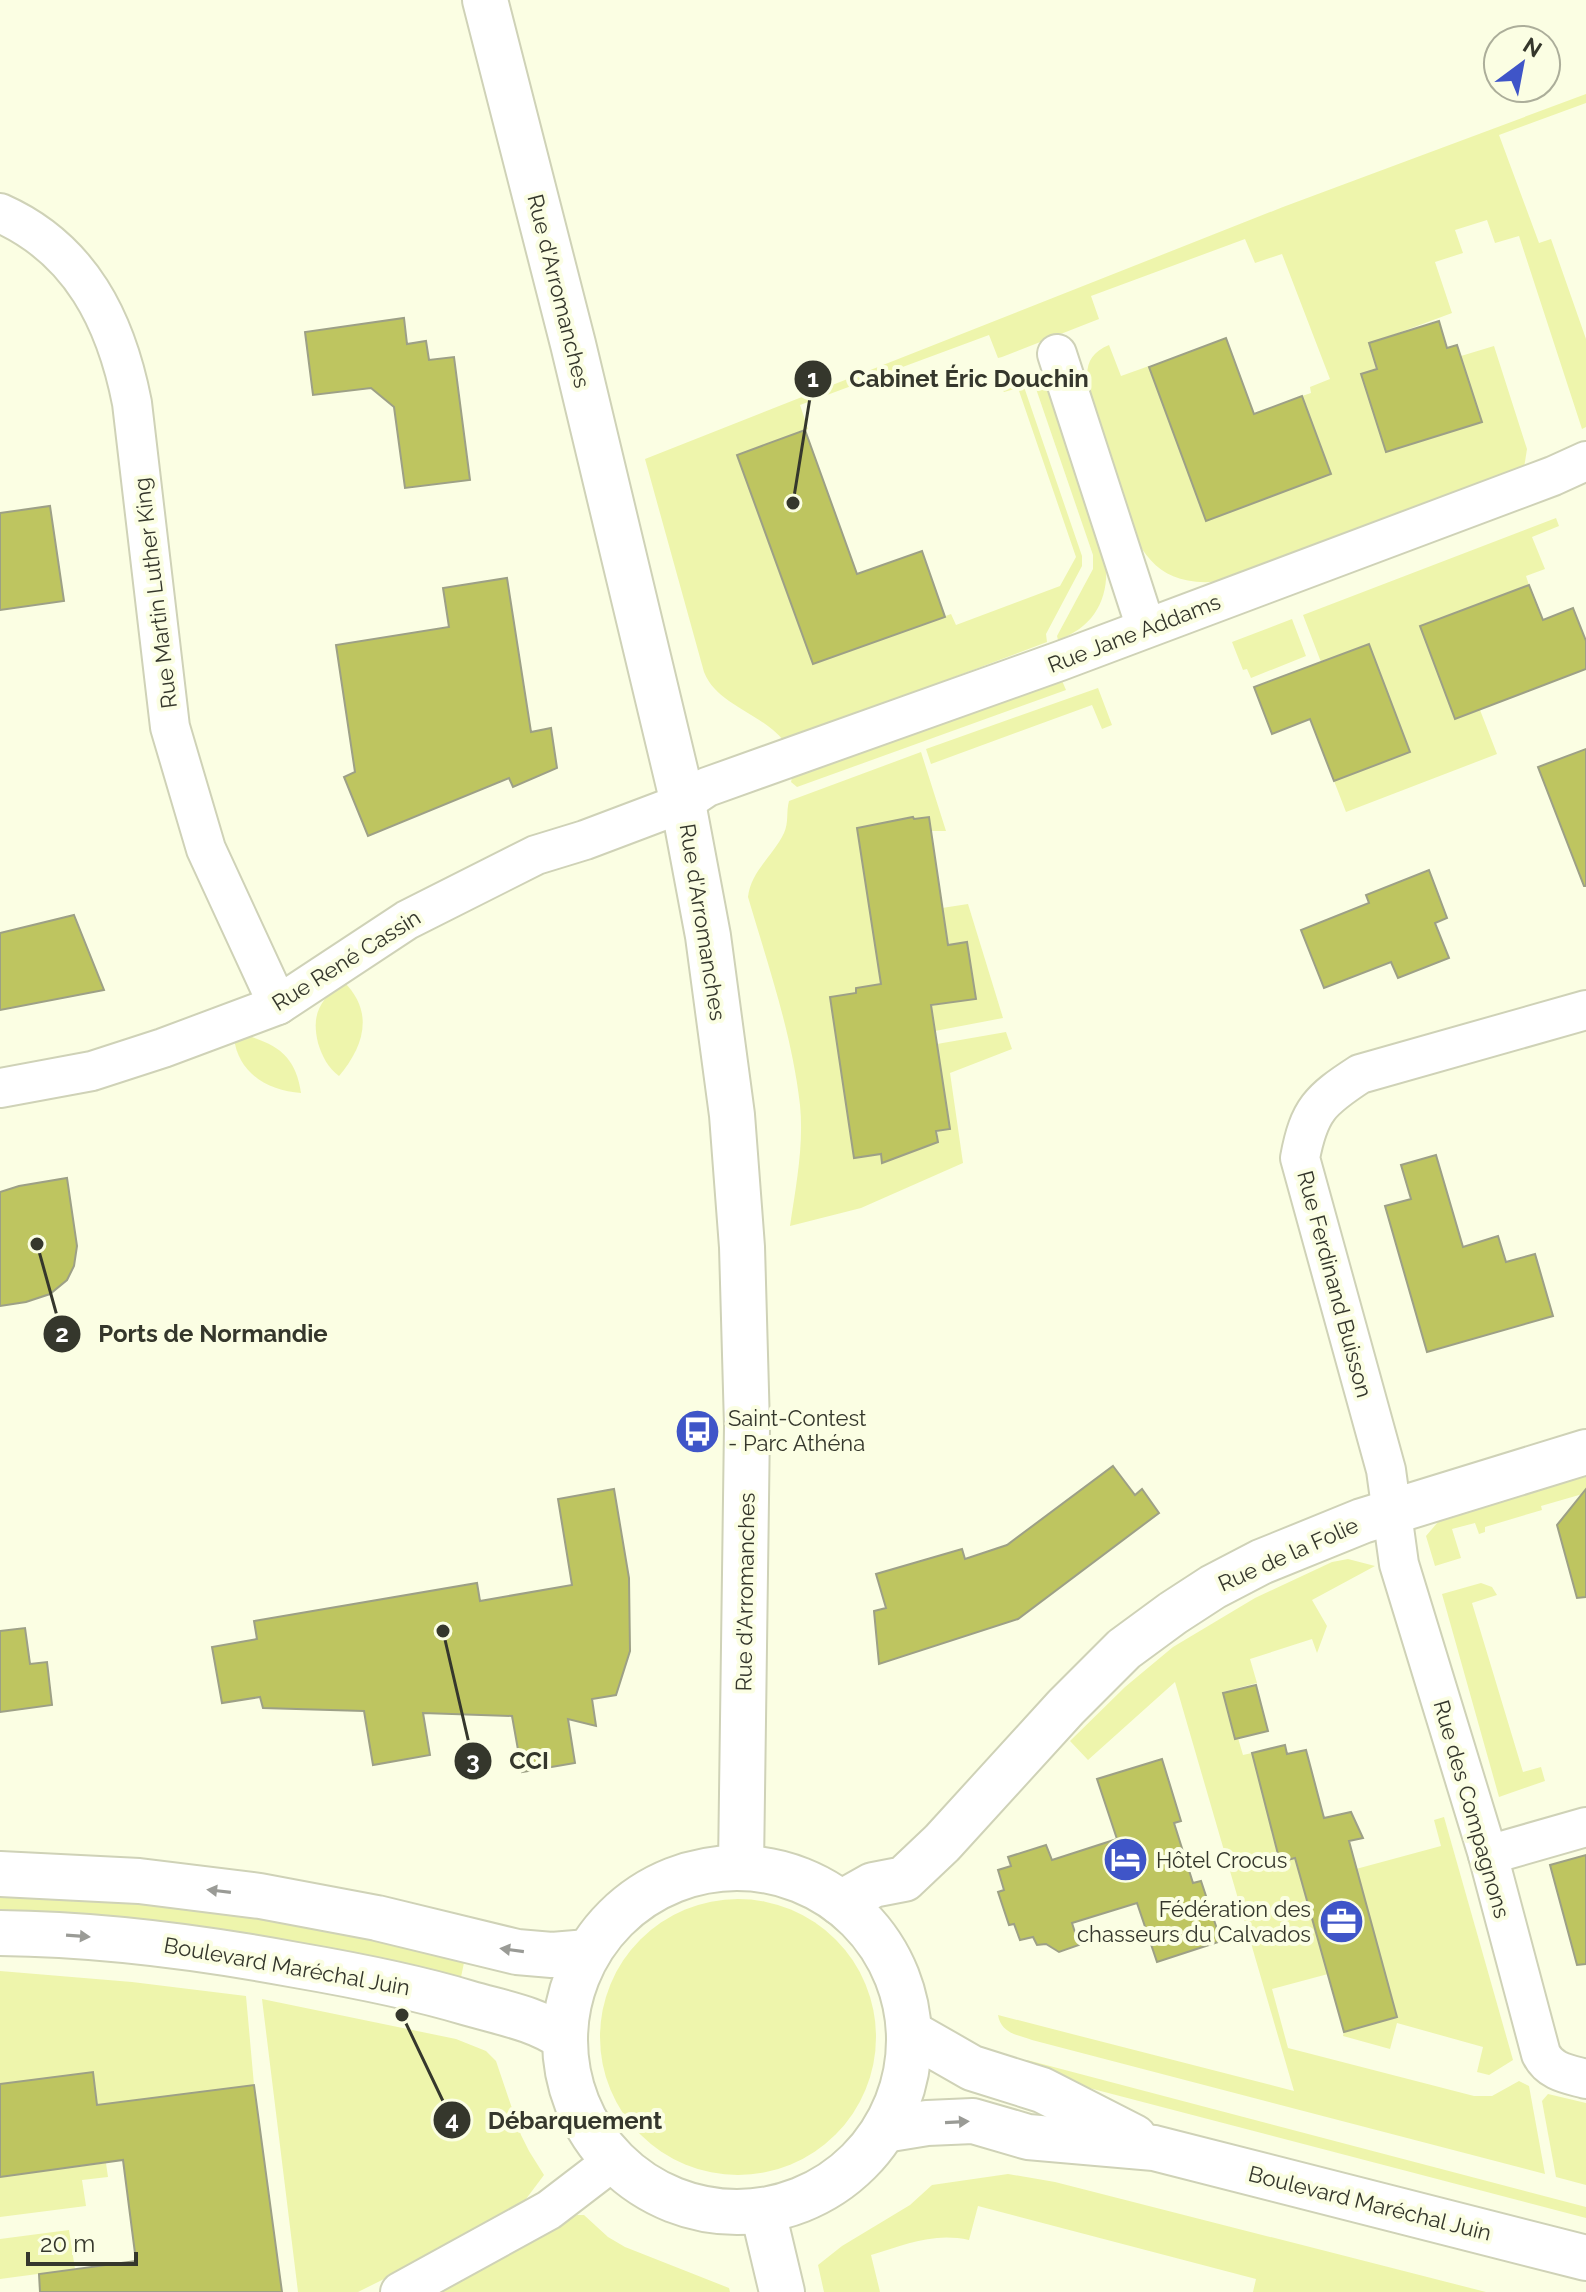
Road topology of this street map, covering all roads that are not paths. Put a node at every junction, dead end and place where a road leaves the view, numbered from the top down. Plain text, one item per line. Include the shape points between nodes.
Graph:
1 (485, 0) edge
2 (0, 213) edge
3 (1057, 354) dead end
4 (1586, 461) edge
5 (1146, 628) junction
6 (683, 803) junction
7 (278, 1005) junction
8 (1586, 1010) edge
9 (0, 1088) edge
10 (1586, 1452) edge
11 (1392, 1511) junction
12 (1586, 1827) edge
13 (1488, 1855) junction
14 (741, 1867) junction
15 (0, 1874) edge
16 (904, 1879) junction
17 (841, 1903) junction
18 (0, 1933) edge
19 (880, 1944) junction
20 (588, 1952) junction
21 (909, 2032) junction
22 (564, 2038) junction
23 (1586, 2079) edge
24 (884, 2130) junction
25 (1154, 2148) junction
26 (613, 2161) junction
27 (763, 2212) junction
28 (1586, 2258) edge
29 (400, 2292) edge
30 (782, 2292) edge

1 - 6 main road, Rue d'Arromanches
2 - 7 street, Rue Martin Luther King via 37,235 93,291 123,358 170,727 206,849
3 - 5 street
4 - 5 street, Rue Jane Addams
5 - 6 street, Rue Jane Addams via 707,787
6 - 7 street, Rue René Cassin via 536,855 407,920
6 - 14 main road, Rue d'Arromanches via 708,936 732,1115 742,1247 747,1426
7 - 9 street, Rue René Cassin via 92,1071
8 - 11 street, Rue Ferdinand Buisson via 1360,1074 1317,1106 1305,1133 1300,1158 1386,1470
10 - 11 main road, Rue de la Folie
11 - 13 street, Rue des Compagnons via 1399,1564
11 - 16 main road, Rue de la Folie via 1238,1573 1124,1649
12 - 13 street
13 - 23 street, Rue des Compagnons via 1541,2054 1546,2065
14 - 17 main road via 795,1877
14 - 20 main road via 679,1877 650,1891 624,1910
20 -> 15 main road via 517,1952 438,1931 245,1894 139,1881
16 - 17 main road, Rue de la Folie via 873,1885
16 - 19 main road via 898,1909
17 - 19 main road
18 -> 22 main road, Boulevard Maréchal Juin via 149,1943 336,1972 526,2017
19 - 21 main road via 904,1999
20 - 22 main road via 571,1993
21 - 24 main road via 904,2083
21 - 25 main road, Boulevard Maréchal Juin via 954,2060 1042,2090
22 - 26 main road via 574,2096 589,2129
24 -> 25 main road, Boulevard Maréchal Juin via 973,2121 1028,2137
24 - 27 main road via 843,2175 812,2195
25 - 28 main road, Boulevard Maréchal Juin
26 - 27 main road via 665,2196 697,2207
26 - 29 street via 549,2210
27 - 30 main road

